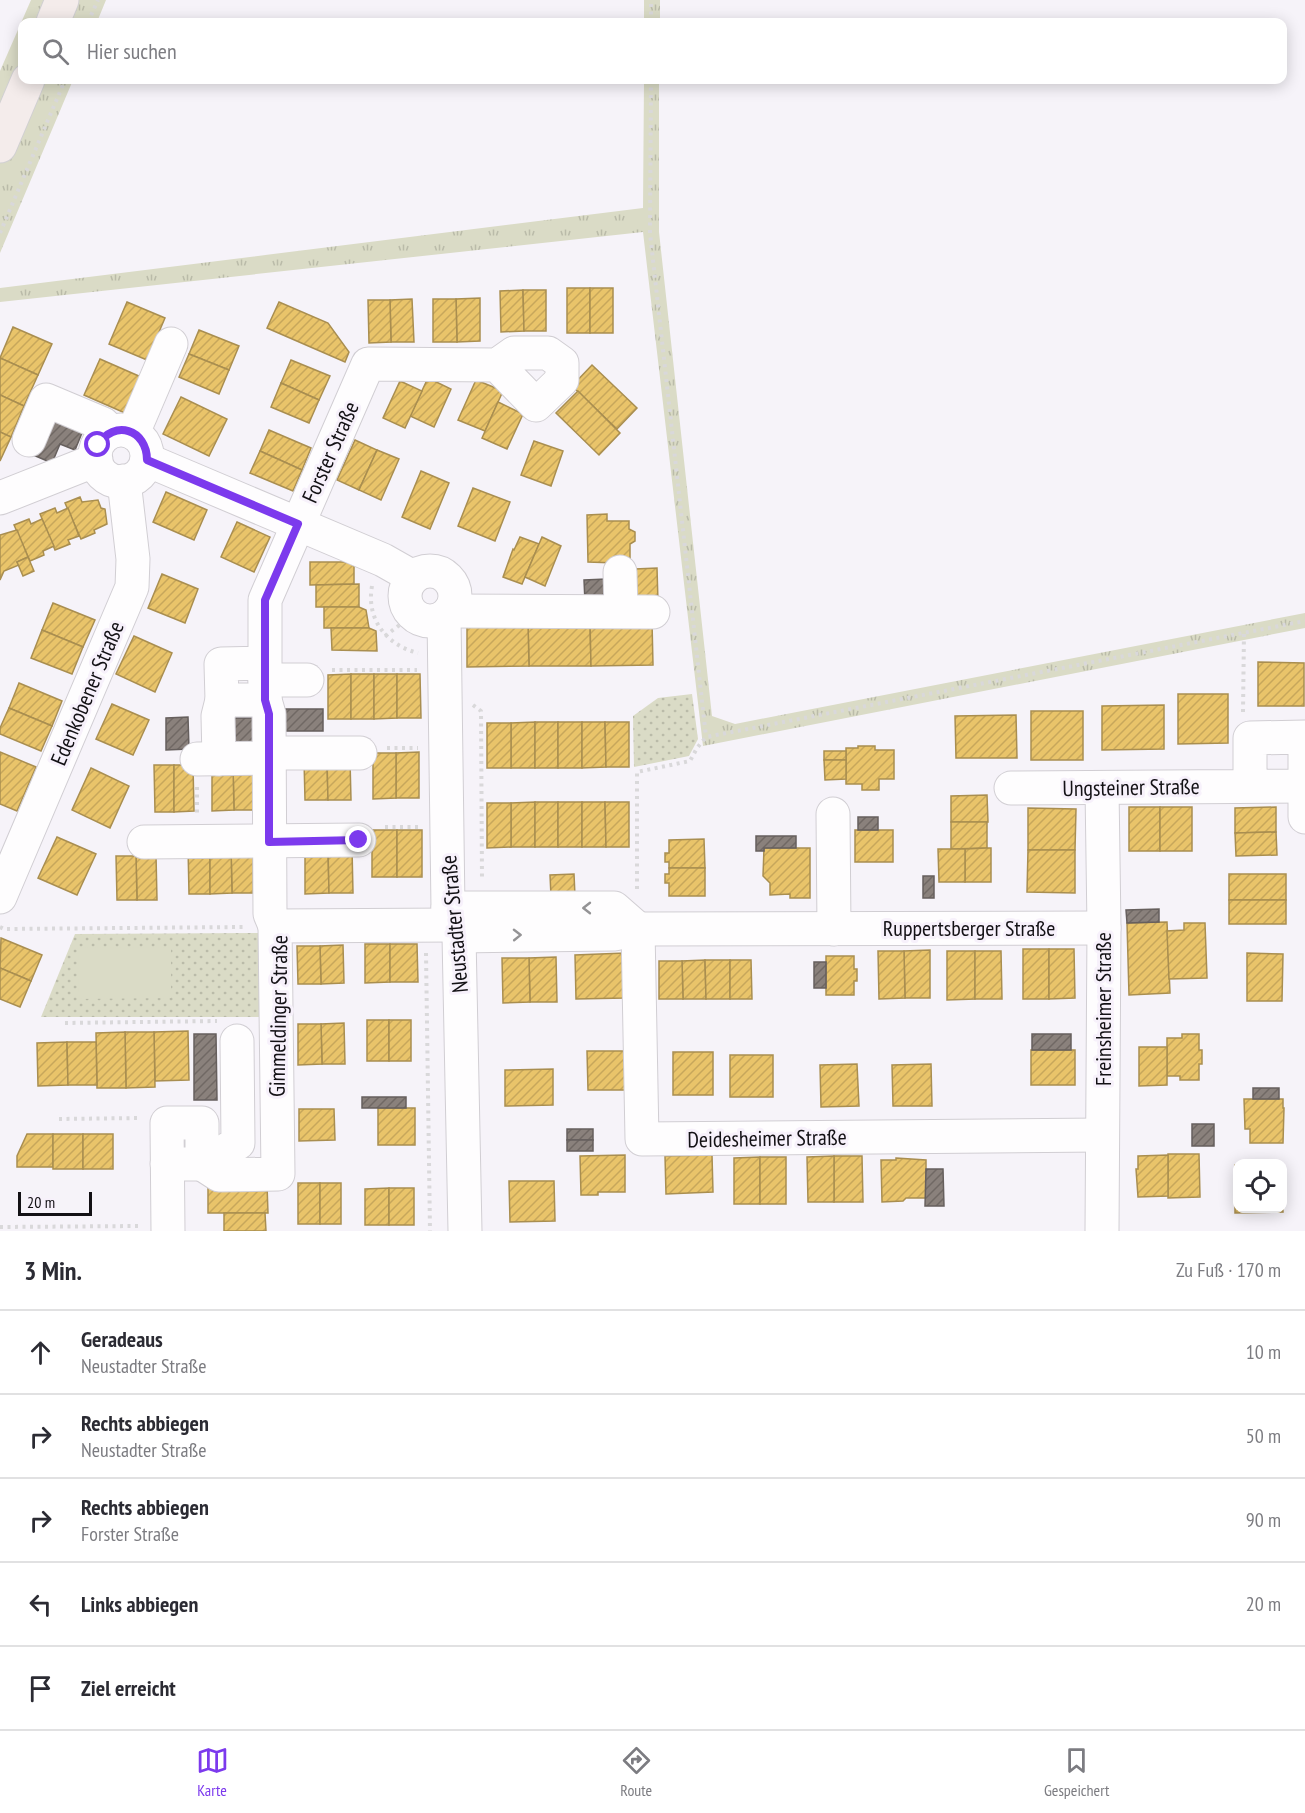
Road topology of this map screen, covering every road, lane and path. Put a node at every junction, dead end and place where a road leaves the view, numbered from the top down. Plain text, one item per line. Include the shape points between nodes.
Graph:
1 (62, 0) edge
2 (98, 0) edge
3 (651, 0) edge
4 (55, 18) edge
5 (90, 18) edge
6 (651, 18) edge
7 (26, 84) edge
8 (62, 84) edge
9 (651, 84) edge
10 (0, 146) edge
11 (0, 233) edge
12 (171, 344) dead end
13 (497, 365) dead end
14 (29, 440) dead end
15 (122, 453) junction
16 (0, 498) edge
17 (298, 524) junction
18 (620, 572) dead end
19 (413, 577) junction
20 (621, 612) junction
21 (653, 612) dead end
22 (436, 614) junction
23 (1305, 621) edge
24 (1244, 632) junction
25 (385, 636) dead end
26 (445, 670) junction
27 (307, 680) joint
28 (265, 681) junction
29 (706, 737) junction
30 (1250, 738) junction
31 (424, 748) dead end
32 (360, 753) joint
33 (269, 756) junction
34 (208, 759) junction
35 (1250, 786) junction
36 (1305, 786) edge
37 (1011, 788) dead end
38 (1102, 788) junction
39 (833, 813) dead end
40 (1305, 817) edge
41 (425, 828) dead end
42 (359, 840) joint
43 (144, 842) dead end
44 (198, 842) junction
45 (269, 842) junction
46 (0, 897) edge
47 (454, 923) junction
48 (275, 926) junction
49 (0, 927) edge
50 (1104, 928) junction
51 (638, 929) junction
52 (834, 929) junction
53 (65, 1023) dead end
54 (228, 1031) joint
55 (59, 1119) dead end
56 (167, 1122) junction
57 (1102, 1135) junction
58 (167, 1164) junction
59 (202, 1164) junction
60 (0, 1227) edge
61 (168, 1228) edge
62 (465, 1231) edge
63 (1102, 1231) edge

1 - 4 main road
2 - 5 path
3 - 6 path
7 - 10 main road
8 - 11 path
9 - 29 path via 650,233
12 - 15 street
13 - 17 street, Forster Straße via 369,364
14 - 15 street via 46,400 102,424
15 - 16 street
15 - 17 street
15 - 46 street, Edenkobener Straße via 133,559 132,587
17 - 19 street
17 - 28 street, Forster Straße via 265,600
18 - 20 street
19 - 22 street, Neustadter Straße via 405,592 407,609
19 - 22 street, Neustadter Straße via 428,571 450,581 455,596
20 - 21 street
20 - 22 street
22 - 25 path
22 - 26 street, Neustadter Straße
23 - 24 path
24 - 29 path
24 - 30 path via 1243,724
26 - 27 path via 323,670
26 - 47 street, Neustadter Straße
27 - 28 street
28 - 33 street, Forster Straße
28 - 34 street via 221,664 222,700
29 - 51 path via 690,761 637,772
30 - 35 street
30 - 36 street via 1305,737
31 - 32 path via 370,748
32 - 33 street
33 - 34 street
33 - 45 street, Forster Straße
34 - 44 path
35 - 36 street, Ungsteiner Straße
35 - 38 street, Ungsteiner Straße
36 - 40 street
37 - 38 street, Ungsteiner Straße
38 - 50 street, Freinsheimer Straße
39 - 52 street
41 - 42 path via 366,827
42 - 45 street
43 - 44 street
44 - 45 street
45 - 48 street, Forster Straße via 270,914
47 - 48 street, Gimmeldinger Straße
47 - 51 street, Ruppertsberger Straße via 615,934
47 - 62 street, Neustadter Straße via 474,1069 473,1172
48 - 49 path
48 - 59 street, Gimmeldinger Straße via 278,1174 219,1175
50 - 52 street, Ruppertsberger Straße
50 - 57 street, Freinsheimer Straße
51 - 52 street, Ruppertsberger Straße
51 - 57 street, Deidesheimer Straße via 642,1139
53 - 54 path
54 - 59 street via 238,1143
55 - 56 path via 152,1118
56 - 58 street
56 - 59 street via 202,1122
57 - 63 street, Freinsheimer Straße
58 - 59 street
58 - 61 street
60 - 61 path

